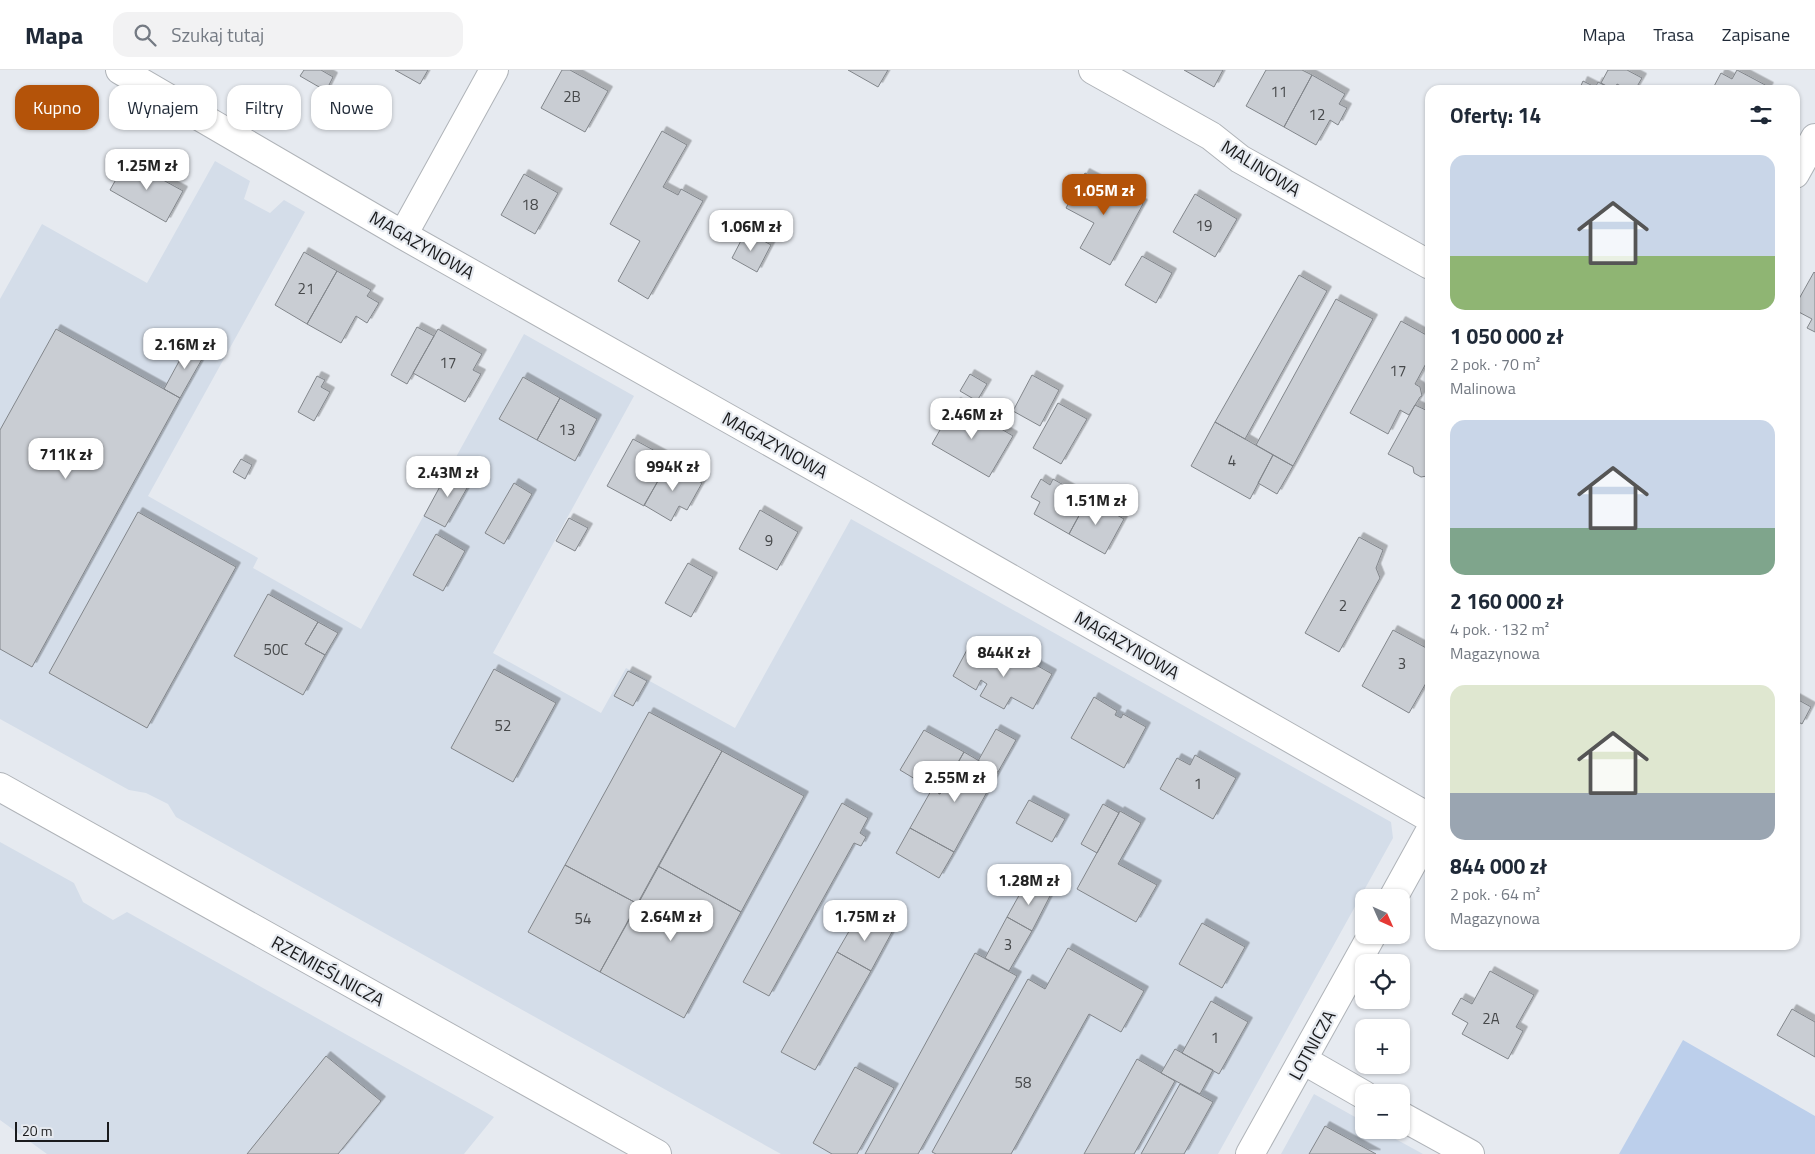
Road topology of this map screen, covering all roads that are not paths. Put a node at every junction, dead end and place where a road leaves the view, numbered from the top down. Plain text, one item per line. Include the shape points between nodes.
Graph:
1 (120, 70) edge
2 (494, 70) edge
3 (1093, 70) edge
4 (1815, 138) edge
5 (1800, 165) edge
6 (403, 235) junction
7 (1425, 262) edge
8 (0, 787) edge
9 (1425, 815) edge
10 (1425, 840) edge
11 (1398, 889) edge
12 (1367, 944) edge
13 (1303, 1060) junction
14 (1355, 1090) edge
15 (1410, 1121) edge
16 (656, 1154) edge
17 (1250, 1154) edge
18 (1470, 1154) edge

1 - 6 street, MAGAZYNOWA
2 - 6 street
3 - 7 street, MALINOWA via 1211,136 1240,158
4 - 5 street
6 - 9 street, MAGAZYNOWA
8 - 16 street, RZEMIEŚLNICZA
10 - 11 street
12 - 13 street, LOTNICZA
13 - 14 street
13 - 17 street, LOTNICZA
15 - 18 street

